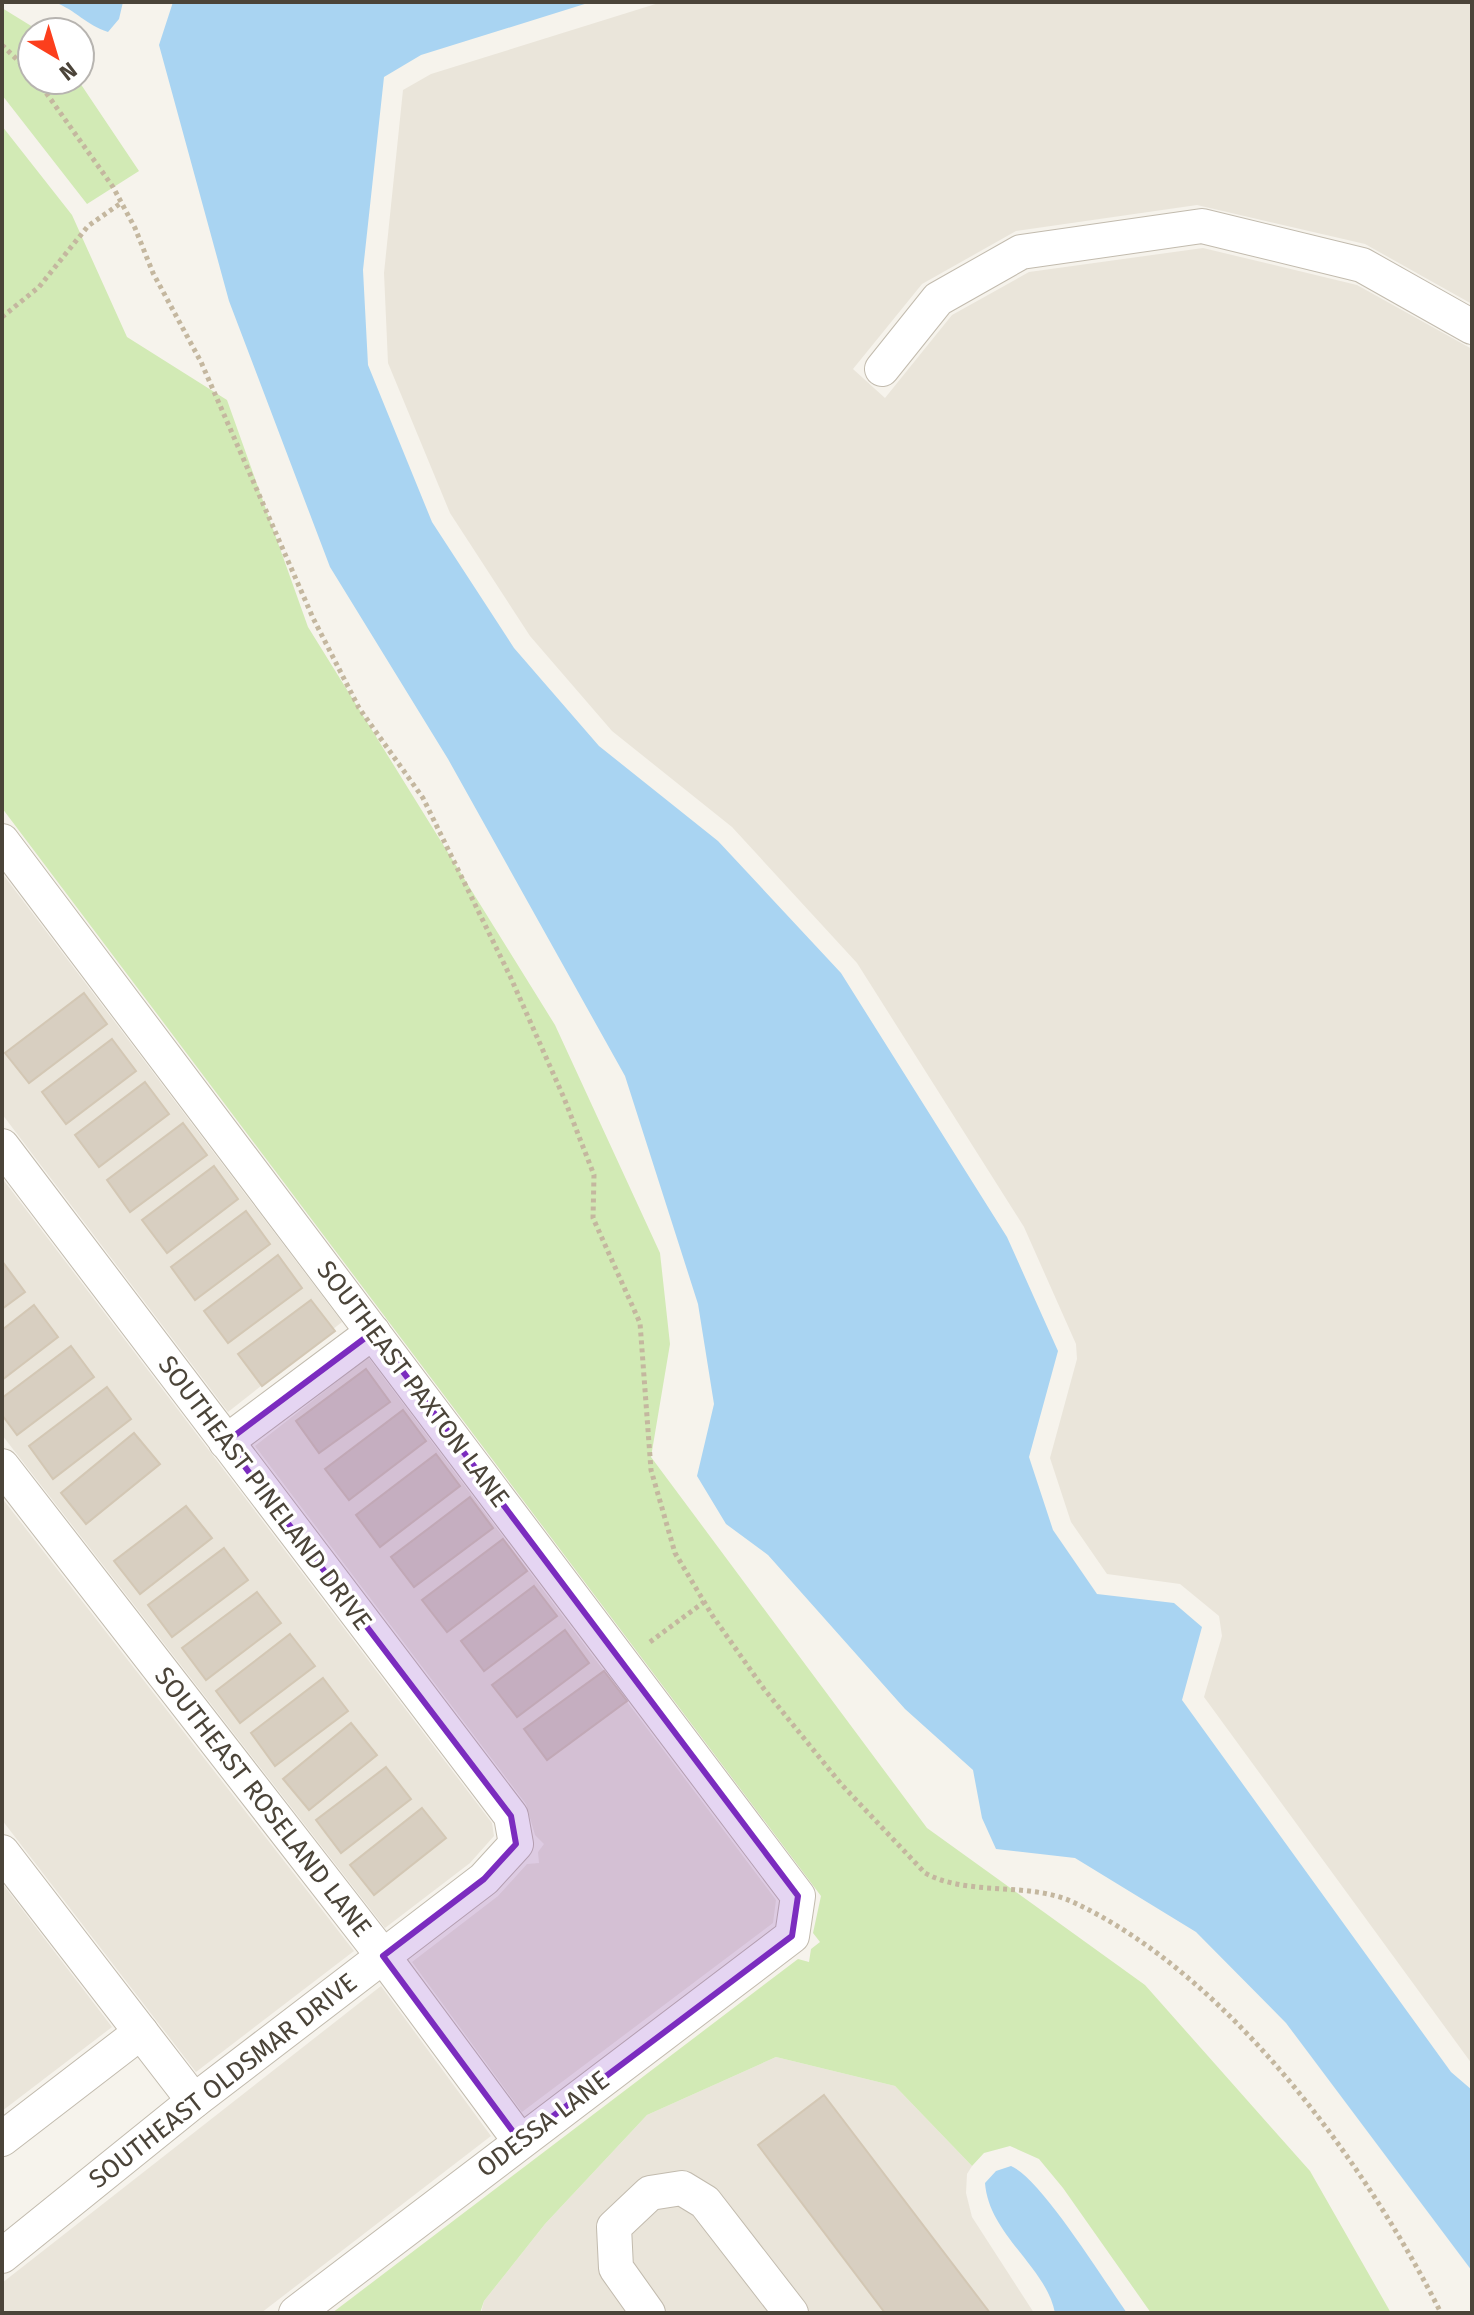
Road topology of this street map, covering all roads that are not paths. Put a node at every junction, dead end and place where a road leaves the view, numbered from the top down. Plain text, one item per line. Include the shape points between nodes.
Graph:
1 (1472, 327) edge
2 (882, 369) dead end
3 (2, 841) edge
4 (2, 1146) edge
5 (373, 1332) junction
6 (226, 1442) junction
7 (2, 1466) edge
8 (516, 1844) joint
9 (2, 1852) edge
10 (792, 1936) joint
11 (383, 1956) junction
12 (141, 2032) junction
13 (194, 2101) junction
14 (2, 2139) edge
15 (520, 2141) junction
16 (2, 2256) edge
17 (296, 2313) edge
18 (648, 2313) edge
19 (791, 2313) edge

1 - 2 street via 1362,265 1202,226 1021,252 938,299
3 - 5 street, SOUTHEAST PAXTON LANE
4 - 6 street, SOUTHEAST PINELAND DRIVE
5 - 6 street
5 - 10 street, SOUTHEAST PAXTON LANE via 798,1896
6 - 8 street, SOUTHEAST PINELAND DRIVE via 511,1816
7 - 11 street, SOUTHEAST ROSELAND LANE
8 - 11 street, SOUTHEAST OLDSMAR DRIVE via 484,1879
9 - 12 street
10 - 15 street, ODESSA LANE
11 - 13 street, SOUTHEAST OLDSMAR DRIVE
11 - 15 street, SOUTHEAST ROSELAND LANE
12 - 13 street
12 - 14 street
13 - 16 street, SOUTHEAST OLDSMAR DRIVE
15 - 17 street, ODESSA LANE
18 - 19 street via 616,2268 614,2227 650,2193 682,2188 705,2202

